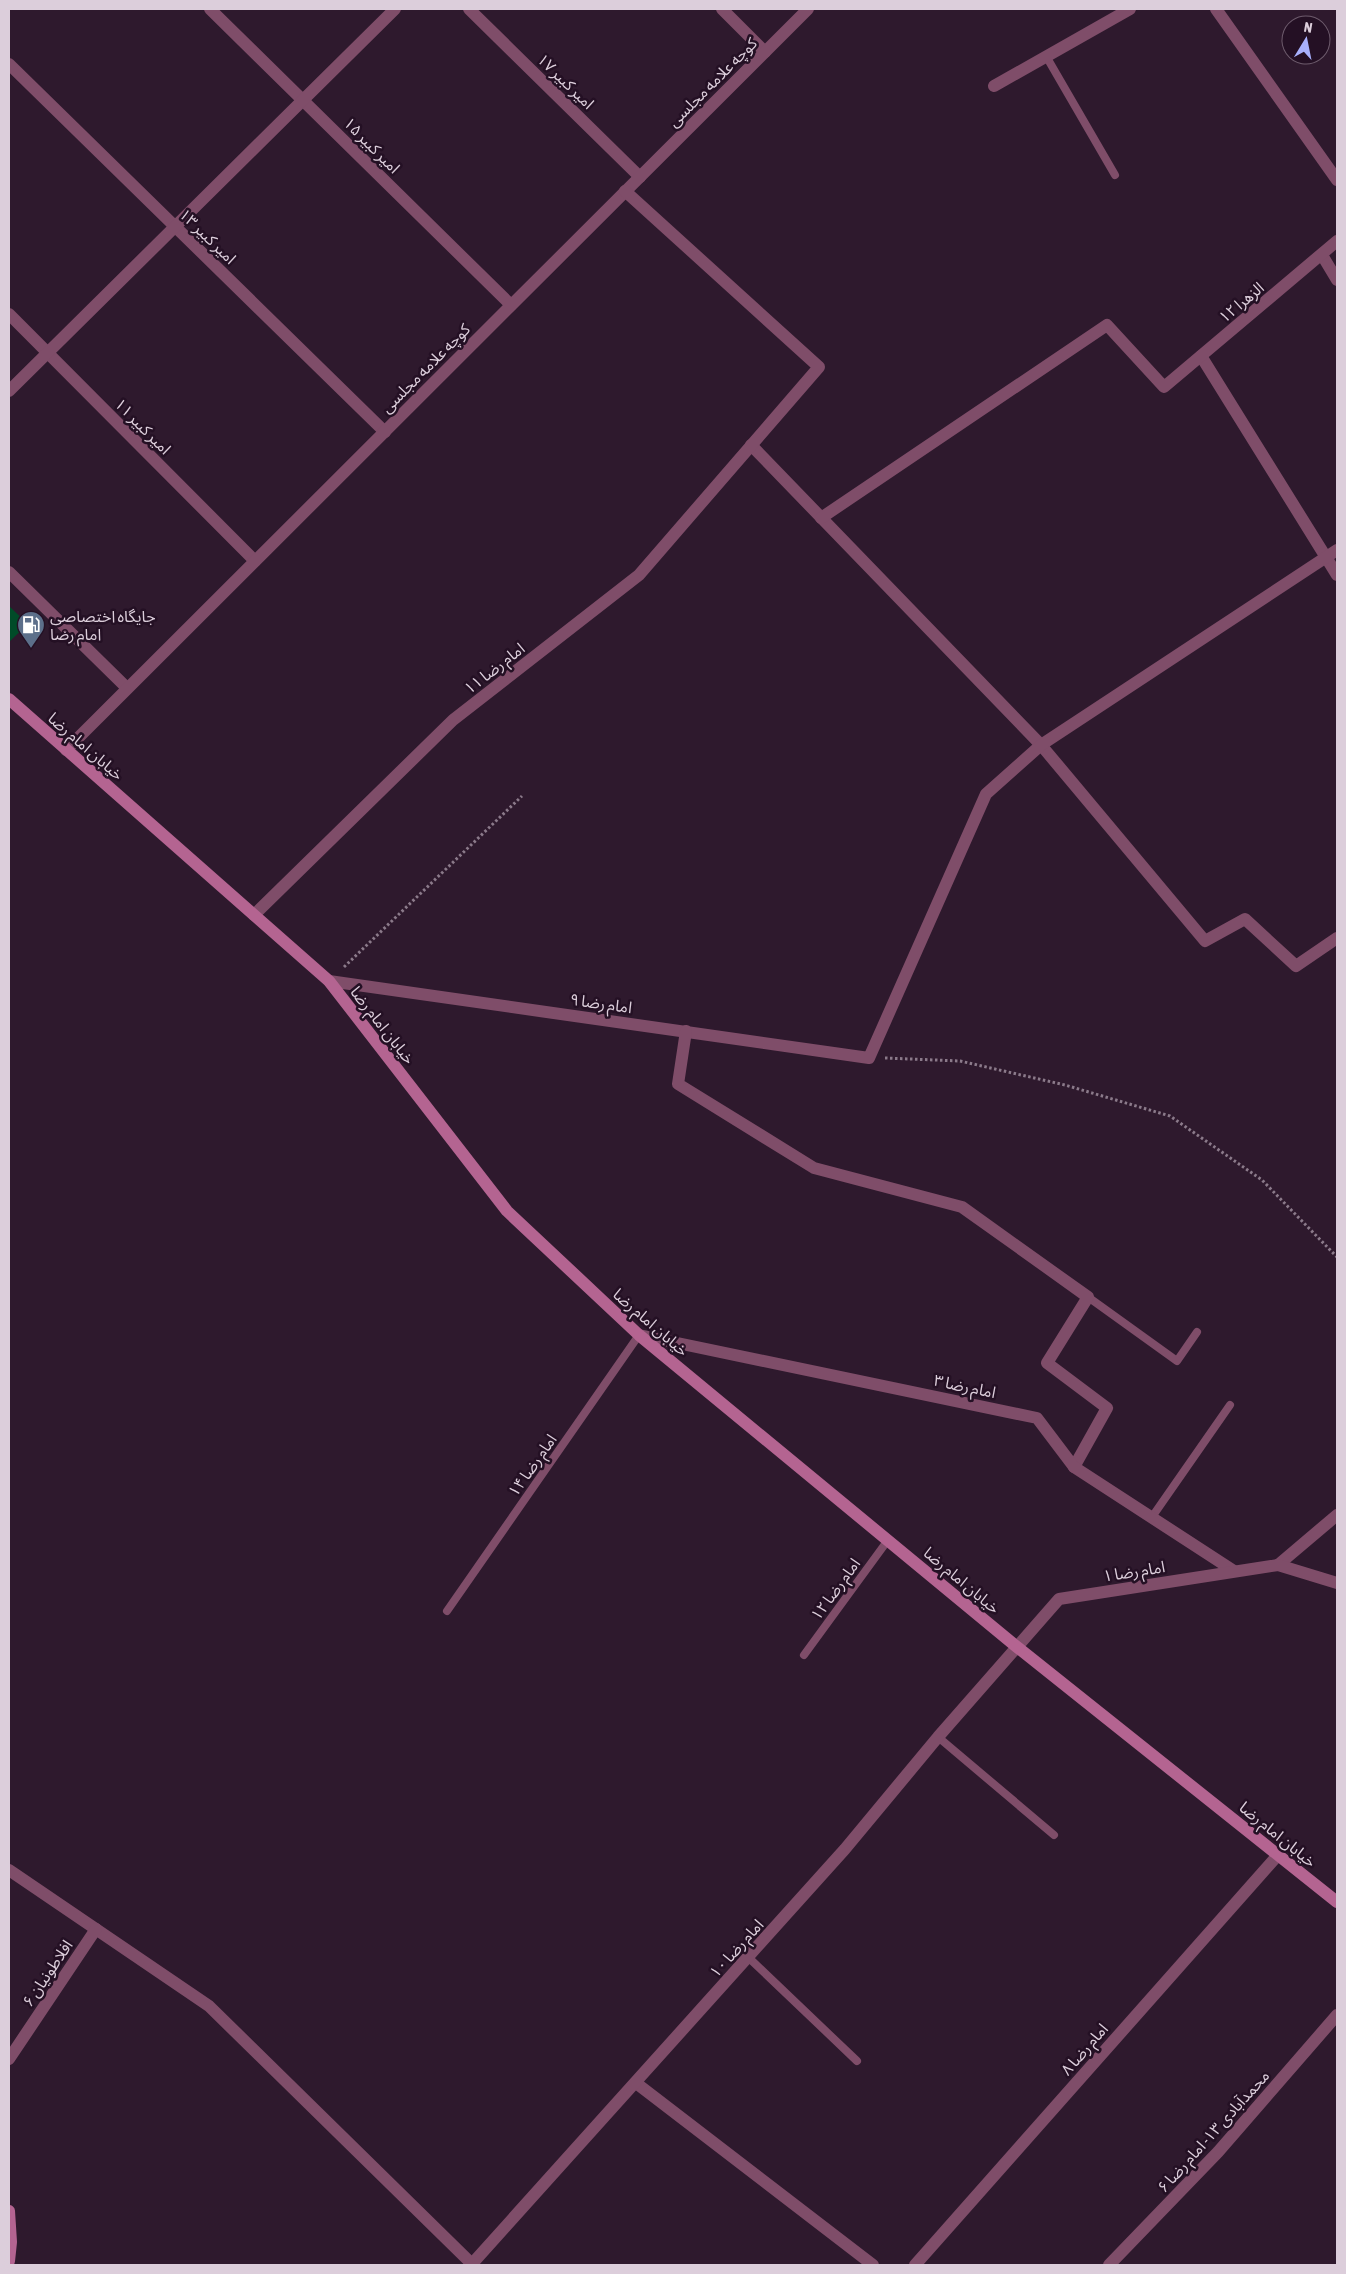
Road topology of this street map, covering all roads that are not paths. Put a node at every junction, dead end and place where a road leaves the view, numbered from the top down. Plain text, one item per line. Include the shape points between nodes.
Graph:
1 (210, 9) edge
2 (395, 9) edge
3 (469, 9) edge
4 (722, 9) edge
5 (808, 9) edge
6 (1130, 9) edge
7 (1216, 9) edge
8 (765, 52) junction
9 (1046, 56) junction
10 (9, 64) edge
11 (994, 86) dead end
12 (303, 100) junction
13 (1115, 175) dead end
14 (640, 176) junction
15 (1337, 180) edge
16 (625, 191) junction
17 (175, 227) junction
18 (1337, 241) edge
19 (1322, 255) junction
20 (1337, 280) edge
21 (511, 305) junction
22 (9, 314) edge
23 (47, 353) junction
24 (1201, 356) junction
25 (9, 391) edge
26 (385, 432) junction
27 (752, 445) junction
28 (822, 518) junction
29 (1337, 550) edge
30 (1326, 557) junction
31 (255, 561) junction
32 (9, 572) edge
33 (1337, 575) edge
34 (127, 688) junction
35 (9, 700) edge
36 (1041, 745) junction
37 (66, 750) junction
38 (254, 915) junction
39 (1337, 938) edge
40 (329, 981) junction
41 (686, 1032) junction
42 (1088, 1297) junction
43 (1197, 1332) dead end
44 (639, 1334) junction
45 (1230, 1405) dead end
46 (1074, 1467) junction
47 (1337, 1516) edge
48 (1152, 1517) junction
49 (888, 1540) junction
50 (1278, 1564) junction
51 (1234, 1571) junction
52 (1337, 1583) edge
53 (447, 1611) dead end
54 (1017, 1647) junction
55 (804, 1655) dead end
56 (938, 1737) junction
57 (1054, 1835) dead end
58 (1278, 1855) junction
59 (9, 1870) edge
60 (1337, 1902) edge
61 (96, 1929) junction
62 (749, 1958) junction
63 (1337, 2015) edge
64 (9, 2059) edge
65 (857, 2061) dead end
66 (636, 2083) junction
67 (9, 2210) edge
68 (9, 2261) edge
69 (471, 2264) edge
70 (873, 2265) edge
71 (915, 2265) edge
72 (1109, 2265) edge

1 - 12 street, امیر کبیر ۱۵
2 - 12 street
3 - 14 street, امیر کبیر ۱۷
4 - 8 street
5 - 8 street, کوچه علامه مجلسی
6 - 9 street
7 - 15 street
8 - 14 street, کوچه علامه مجلسی
9 - 11 street
9 - 13 lane
10 - 17 street, امیر کبیر ۱۳
12 - 17 street
12 - 21 street, امیر کبیر ۱۵
14 - 16 street, کوچه علامه مجلسی
16 - 21 street, کوچه علامه مجلسی
16 - 27 street, امام رضا ۱۱ via 819,367
17 - 23 street
17 - 26 street, امیر کبیر ۱۳
18 - 19 street, الزهرا ۱۲
19 - 20 street
19 - 24 street, الزهرا ۱۲
21 - 26 street, کوچه علامه مجلسی
22 - 23 street, امیر کبیر ۱۱
23 - 25 street
23 - 31 street, امیر کبیر ۱۱
24 - 28 street, الزهرا ۱۲ via 1164,387 1107,325
24 - 30 street
26 - 31 street, کوچه علامه مجلسی
27 - 28 street
27 - 38 street, امام رضا ۱۱ via 639,575 453,720
28 - 36 street
29 - 30 street
30 - 33 street
30 - 36 street
31 - 34 street, کوچه علامه مجلسی
32 - 34 street
34 - 37 street, کوچه علامه مجلسی
35 - 37 street, خیابان امام رضا
36 - 39 street via 1204,941 1245,919 1296,966
36 - 41 street, امام رضا ۹ via 986,794 869,1058
37 - 38 street, خیابان امام رضا
38 - 40 street, خیابان امام رضا
40 - 41 street, امام رضا ۹
40 - 44 street, خیابان امام رضا via 507,1211
41 - 42 street via 678,1084 814,1168 962,1207
42 - 43 lane via 1178,1361
42 - 46 street via 1047,1363 1107,1408
44 - 46 street, امام رضا ۳ via 1037,1418
44 - 49 street, خیابان امام رضا
44 - 53 lane, امام رضا ۱۴
45 - 48 lane
46 - 48 street, امام رضا ۳
47 - 50 street
48 - 51 street, امام رضا ۳
49 - 54 street, خیابان امام رضا
49 - 55 lane, امام رضا ۱۲
50 - 51 street, امام رضا ۱
50 - 52 street
51 - 54 street, امام رضا ۱ via 1059,1599
54 - 56 street, امام رضا ۱۰
54 - 58 street, خیابان امام رضا
56 - 57 lane
56 - 62 street, امام رضا ۱۰
58 - 60 street, خیابان امام رضا
58 - 71 street, امام رضا ۸
59 - 61 street
61 - 64 street, افلاطونیان ۶
61 - 69 street via 209,2006
62 - 65 lane
62 - 66 street, امام رضا ۱۰
63 - 72 street, محمدآبادی ۱۳- امام رضا ۶ via 1218,2152
66 - 69 street, امام رضا ۱۰
66 - 70 street
67 - 68 street

